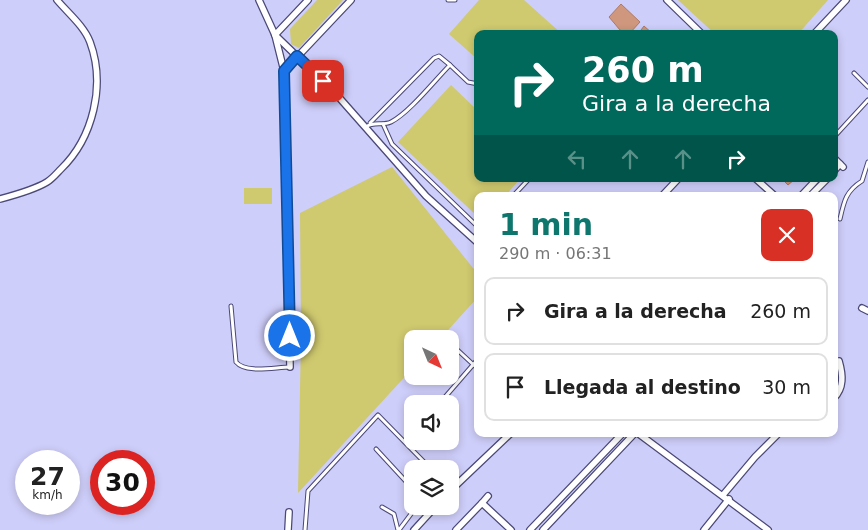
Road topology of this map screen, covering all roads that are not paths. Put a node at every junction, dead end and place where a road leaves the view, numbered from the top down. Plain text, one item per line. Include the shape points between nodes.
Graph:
1 (57, 0) edge
2 (259, 0) edge
3 (308, 0) edge
4 (351, 0) edge
5 (448, 0) edge
6 (455, 0) edge
7 (667, 0) edge
8 (846, 0) edge
9 (698, 30) edge
10 (818, 30) edge
11 (275, 35) junction
12 (297, 56) junction
13 (450, 65) junction
14 (284, 71) junction
15 (854, 73) dead end
16 (474, 83) edge
17 (868, 87) edge
18 (868, 100) edge
19 (383, 124) junction
20 (368, 126) junction
21 (838, 133) edge
22 (868, 162) edge
23 (526, 182) edge
24 (675, 182) edge
25 (759, 182) edge
26 (819, 182) edge
27 (517, 192) edge
28 (666, 192) edge
29 (771, 192) edge
30 (806, 192) edge
31 (0, 199) edge
32 (840, 219) dead end
33 (474, 223) edge
34 (474, 239) edge
35 (231, 306) dead end
36 (459, 352) edge
37 (840, 361) dead end
38 (474, 366) joint
39 (290, 367) joint
40 (838, 392) edge
41 (447, 395) edge
42 (507, 437) edge
43 (619, 437) edge
44 (631, 437) edge
45 (643, 437) edge
46 (775, 437) edge
47 (376, 449) dead end
48 (422, 460) edge
49 (404, 479) edge
50 (459, 482) edge
51 (724, 495) junction
52 (488, 496) dead end
53 (729, 499) junction
54 (482, 502) junction
55 (382, 507) dead end
56 (289, 512) dead end
57 (410, 515) edge
58 (428, 515) edge
59 (288, 530) edge
60 (305, 530) edge
61 (398, 530) edge
62 (414, 530) edge
63 (456, 530) edge
64 (510, 530) edge
65 (530, 530) edge
66 (543, 530) edge
67 (704, 530) edge
68 (768, 530) edge

1 - 31 street via 90,41 97,68 92,116 74,156 48,182
2 - 11 street
3 - 11 street
4 - 12 street
5 - 6 lane
7 - 9 street
8 - 10 street
11 - 12 street
11 - 14 street
12 - 14 street
12 - 20 street
13 - 16 lane via 468,82
13 - 19 lane via 401,115
13 - 20 lane via 443,57 434,58
14 - 39 street
15 - 17 lane
18 - 21 lane
19 - 20 lane
19 - 33 lane via 392,144
20 - 34 street via 433,203
22 - 32 lane via 865,176 845,198
23 - 27 lane
24 - 28 street
25 - 29 street
26 - 30 street
35 - 39 lane via 238,365 246,368
36 - 38 lane
37 - 40 street via 843,373
38 - 41 lane
42 - 50 street
43 - 65 street
44 - 66 street
45 - 51 street
46 - 51 street via 754,457
47 - 49 lane
48 - 60 lane via 378,415 308,491
51 - 53 street
52 - 54 street
53 - 67 street
53 - 68 street
54 - 63 street
54 - 64 street
55 - 61 lane via 394,514
56 - 59 street
57 - 61 lane
58 - 62 street

